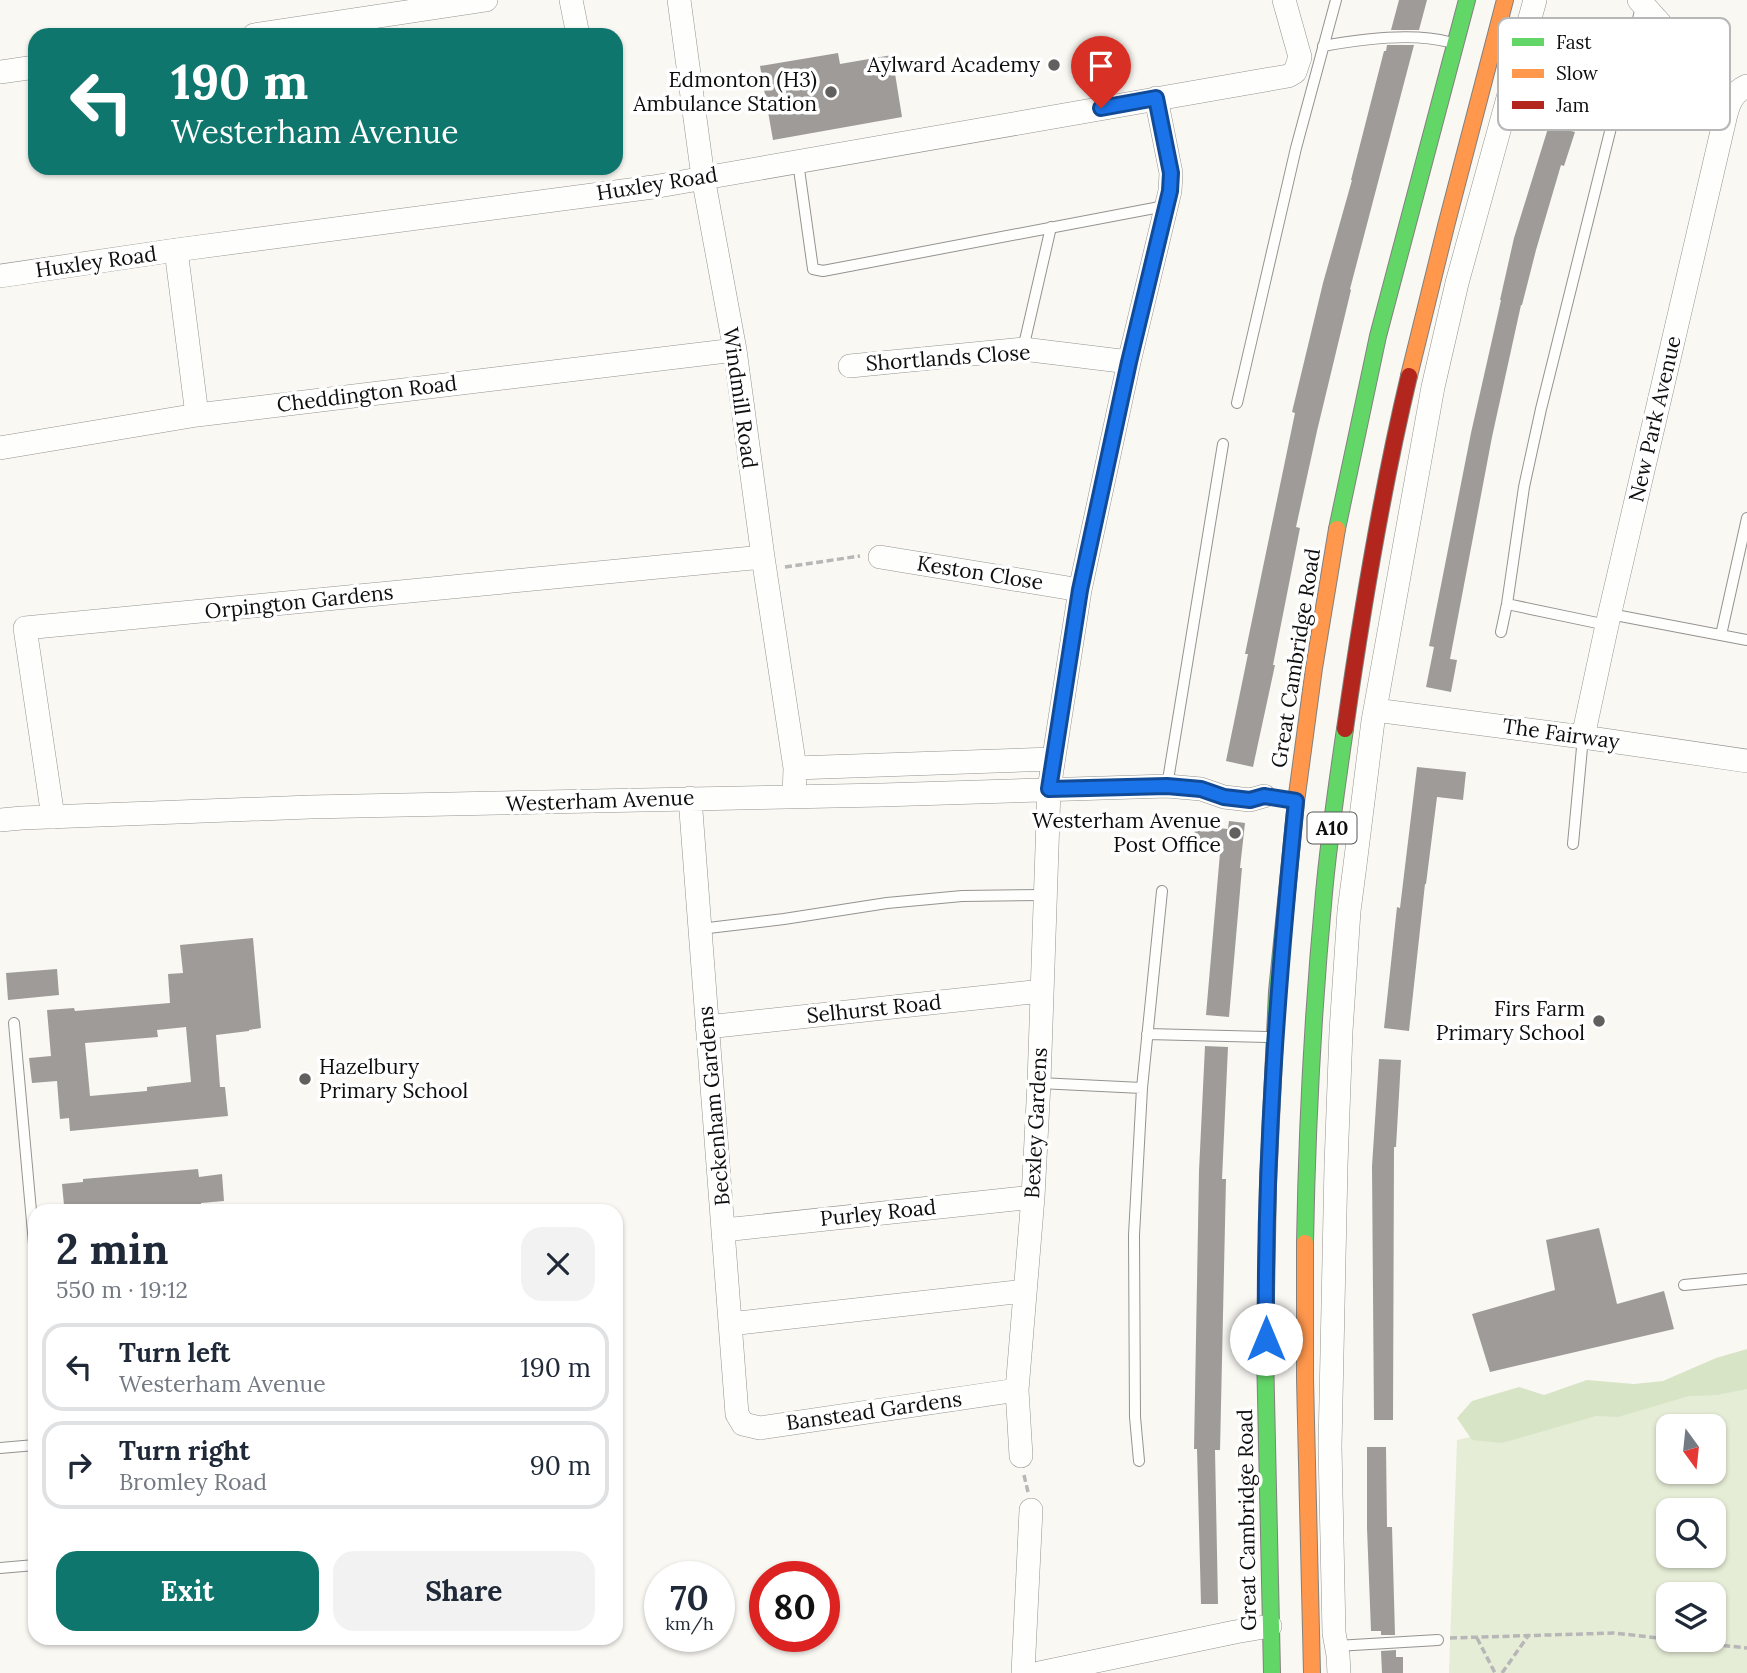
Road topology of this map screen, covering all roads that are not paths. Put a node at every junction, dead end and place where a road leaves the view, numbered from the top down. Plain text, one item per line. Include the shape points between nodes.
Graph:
1 (571, 0) edge
2 (679, 0) edge
3 (1283, 0) edge
4 (1336, 0) edge
5 (1467, 0) edge
6 (1505, 0) edge
7 (1535, 0) edge
8 (473, 1) edge
9 (1640, 2) edge
10 (352, 10) edge
11 (1500, 18) edge
12 (1530, 18) edge
13 (1657, 18) edge
14 (1498, 27) edge
15 (281, 28) edge
16 (577, 28) edge
17 (1455, 44) junction
18 (1323, 46) junction
19 (28, 68) edge
20 (0, 72) edge
21 (1738, 93) edge
22 (1156, 98) junction
23 (1730, 126) edge
24 (1499, 130) edge
25 (1609, 130) edge
26 (1729, 130) edge
27 (799, 162) junction
28 (703, 177) junction
29 (1166, 206) junction
30 (1051, 227) junction
31 (176, 250) junction
32 (0, 276) edge
33 (1023, 349) junction
34 (735, 350) junction
35 (1129, 362) junction
36 (850, 366) dead end
37 (1237, 403) dead end
38 (197, 415) junction
39 (1223, 444) dead end
40 (0, 448) edge
41 (1747, 518) edge
42 (880, 557) road end
43 (764, 564) junction
44 (1080, 590) junction
45 (1507, 604) junction
46 (1609, 619) junction
47 (1501, 632) dead end
48 (1721, 635) junction
49 (1747, 640) edge
50 (1375, 710) junction
51 (1583, 737) junction
52 (1053, 759) junction
53 (1747, 761) edge
54 (920, 764) junction
55 (795, 768) junction
56 (1167, 786) junction
57 (1049, 789) junction
58 (920, 794) junction
59 (794, 797) junction
60 (690, 798) junction
61 (1296, 801) junction
62 (53, 817) junction
63 (0, 820) edge
64 (1573, 844) dead end
65 (1162, 891) dead end
66 (1045, 895) junction
67 (700, 929) junction
68 (1042, 991) junction
69 (14, 1023) dead end
70 (707, 1027) junction
71 (1147, 1034) junction
72 (1275, 1037) junction
73 (1039, 1083) junction
74 (1142, 1088) junction
75 (1033, 1196) junction
76 (30, 1204) edge
77 (724, 1230) junction
78 (1747, 1279) edge
79 (1684, 1285) dead end
80 (1025, 1291) junction
81 (730, 1324) junction
82 (1017, 1390) junction
83 (737, 1414) joint
84 (1305, 1432) junction
85 (1330, 1432) junction
86 (28, 1446) edge
87 (0, 1448) edge
88 (1021, 1456) road end
89 (1139, 1461) dead end
90 (1031, 1510) road end
91 (28, 1566) edge
92 (0, 1568) edge
93 (1270, 1626) junction
94 (1438, 1640) road end
95 (1336, 1646) junction
96 (1023, 1673) edge
97 (1039, 1673) edge
98 (1272, 1673) edge
99 (1312, 1673) edge
100 (1339, 1673) edge

1 - 16 street
2 - 28 street, Windmill Road
3 - 22 street, Huxley Road via 1300,57 1295,72
4 - 18 lane
5 - 17 highway, Great Cambridge Road / A10
6 - 11 highway, A10
7 - 12 street
8 - 10 street
9 - 13 street, New Park Avenue
10 - 15 street
14 - 84 highway, A10 via 1394,443 1353,667 1324,893 1312,1039 1305,1218
17 - 18 lane via 1438,39 1380,38
17 - 61 highway, Great Cambridge Road / A10 via 1353,449
18 - 37 lane
19 - 20 street
21 - 23 street, New Park Avenue
22 - 27 street, Huxley Road
22 - 29 street, Bexley Gardens via 1171,173
24 - 50 street via 1433,387
25 - 45 lane via 1524,487
26 - 46 street, New Park Avenue
27 - 28 street, Huxley Road
27 - 30 lane via 813,268 823,271
28 - 31 street, Huxley Road
28 - 34 street, Windmill Road
29 - 30 lane
29 - 35 street, Bexley Gardens
30 - 33 lane
31 - 32 street, Huxley Road
31 - 38 street
33 - 35 street, Shortlands Close
33 - 36 street, Shortlands Close
34 - 38 street, Cheddington Road
34 - 43 street, Windmill Road
35 - 44 street, Bexley Gardens
38 - 40 street, Cheddington Road
39 - 56 lane
41 - 48 lane
42 - 44 street, Keston Close
43 - 55 street, Windmill Road
43 - 62 street, Orpington Gardens via 25,628
44 - 52 street, Bexley Gardens
45 - 46 lane
45 - 47 lane
46 - 48 lane
46 - 51 street, New Park Avenue
48 - 49 lane
50 - 51 street, The Fairway
50 - 85 street via 1349,911 1341,1031
51 - 53 street, The Fairway
51 - 64 lane
52 - 54 street
52 - 57 street, Bexley Gardens
54 - 55 street
54 - 58 street
55 - 59 street, Windmill Road
56 - 57 street, Westerham Avenue
56 - 61 street, Westerham Avenue via 1201,789 1226,785
57 - 58 street, Westerham Avenue
57 - 66 street, Bexley Gardens
58 - 59 street, Westerham Avenue
59 - 60 street, Westerham Avenue
60 - 62 street, Westerham Avenue
60 - 67 street, Beckenham Gardens
61 - 72 highway, Great Cambridge Road / A10
62 - 63 street, Westerham Avenue
65 - 71 lane
66 - 67 lane via 949,897
66 - 68 street, Bexley Gardens
67 - 70 street, Beckenham Gardens
68 - 70 street, Selhurst Road
68 - 73 street, Bexley Gardens
69 - 76 lane
70 - 77 street, Beckenham Gardens
71 - 72 lane
71 - 74 lane
72 - 93 highway, Great Cambridge Road / A10 via 1265,1316
73 - 74 lane
73 - 75 street, Bexley Gardens
74 - 89 lane via 1134,1236
75 - 77 street, Purley Road
75 - 80 street, Bexley Gardens
77 - 81 street, Beckenham Gardens
78 - 79 lane
80 - 81 street
80 - 82 street, Bexley Gardens
81 - 83 street, Beckenham Gardens
82 - 83 street, Banstead Gardens via 760,1428 743,1424
82 - 88 street, Bexley Gardens
84 - 85 street
84 - 99 highway, A10
85 - 95 street
86 - 87 lane
90 - 96 street
91 - 92 lane
93 - 97 street via 1119,1661
93 - 98 highway, Great Cambridge Road / A10
94 - 95 lane
95 - 100 street

